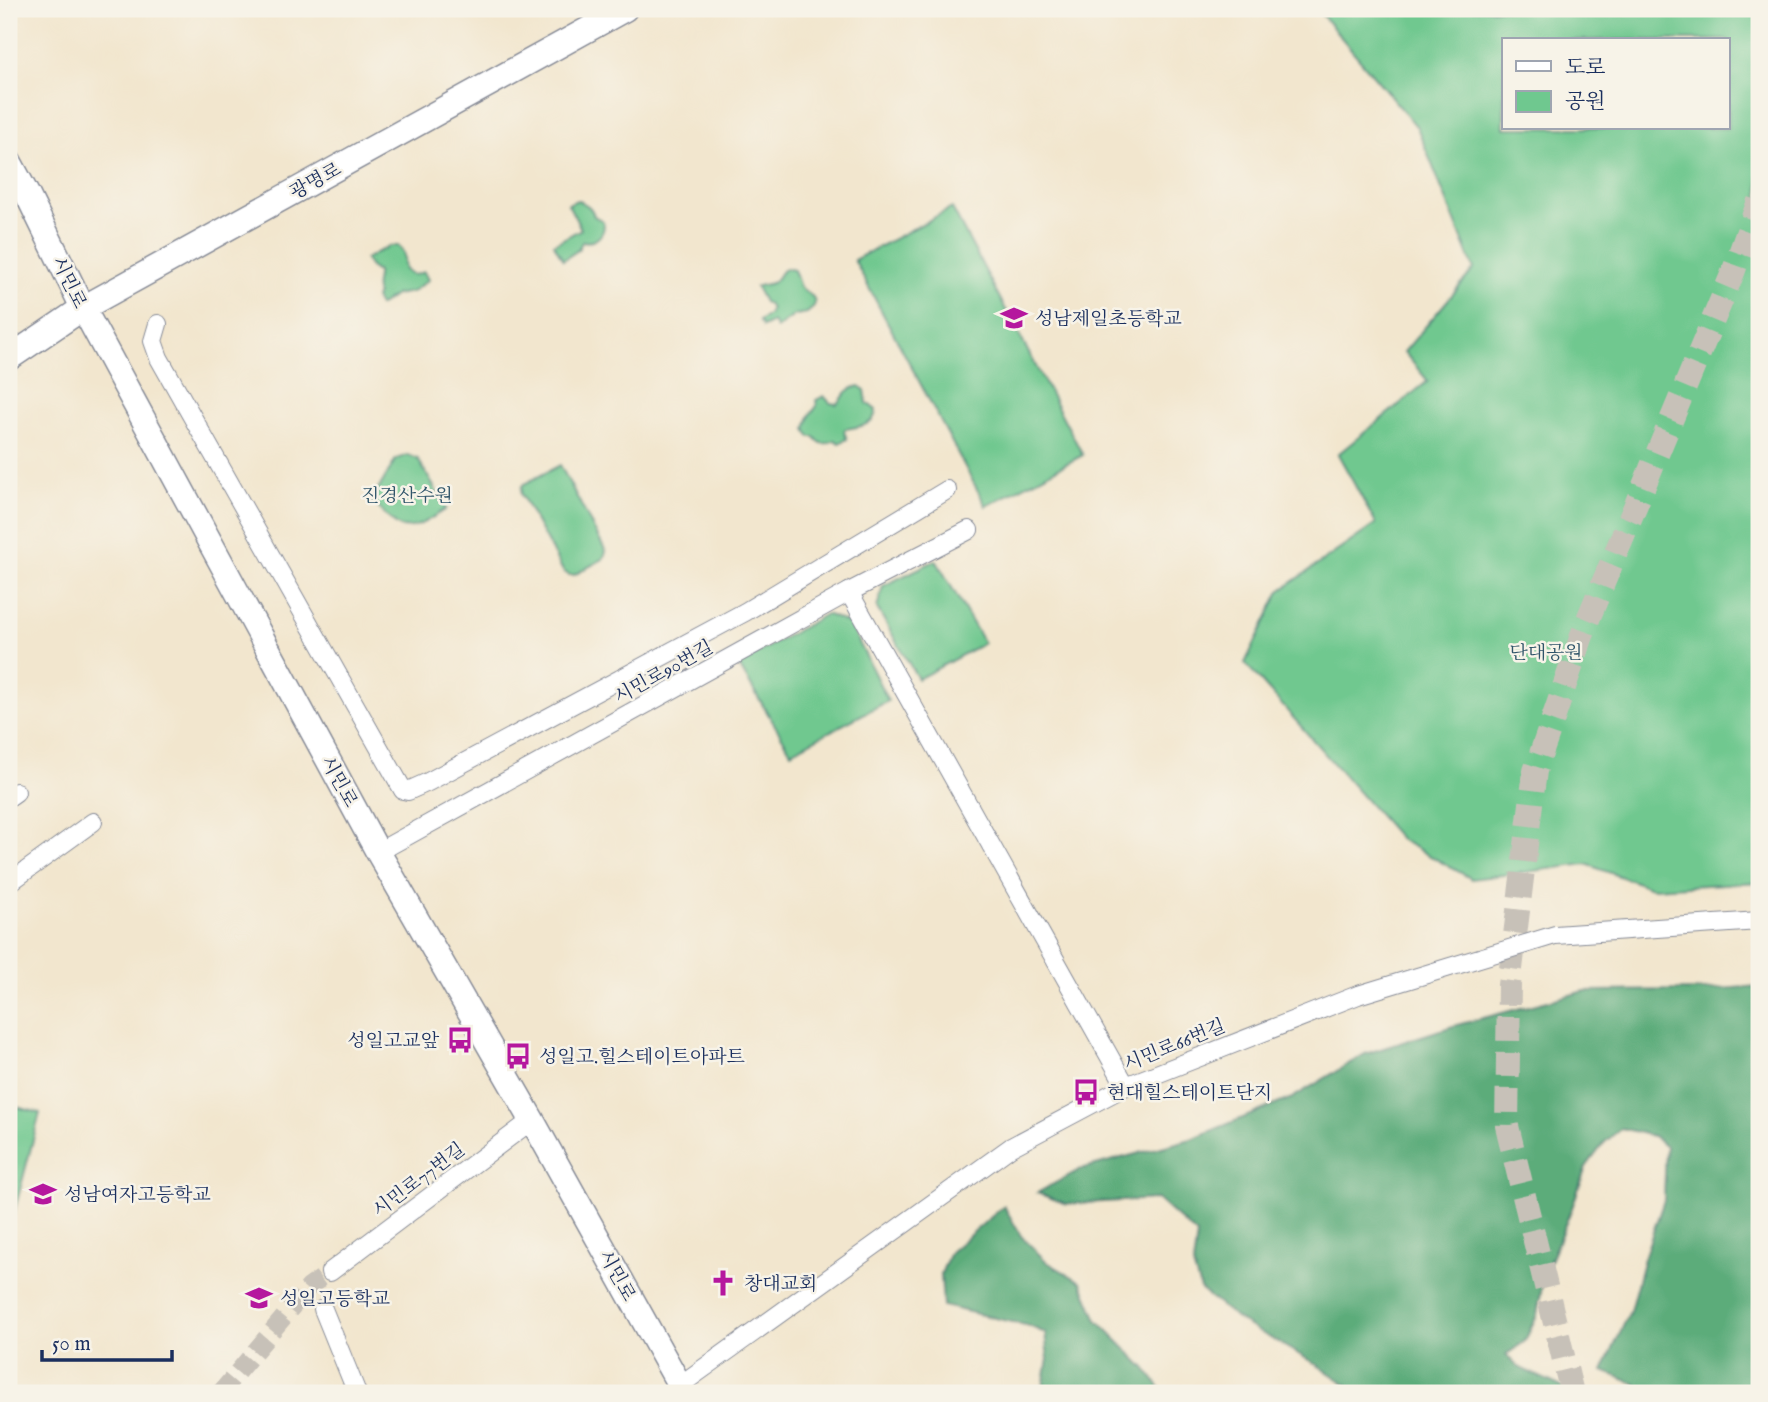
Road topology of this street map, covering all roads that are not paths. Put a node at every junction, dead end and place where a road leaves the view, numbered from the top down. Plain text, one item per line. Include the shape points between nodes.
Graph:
1 (625, 9) edge
2 (9, 161) edge
3 (83, 308) junction
4 (158, 324) dead end
5 (9, 358) edge
6 (947, 490) dead end
7 (969, 530) dead end
8 (849, 592) junction
9 (93, 822) dead end
10 (378, 852) junction
11 (9, 883) edge
12 (1759, 921) edge
13 (1126, 1086) junction
14 (532, 1120) junction
15 (330, 1272) tunnel mouth
16 (323, 1309) dead end
17 (681, 1390) edge
18 (357, 1393) edge

1 - 3 main road, 광명로
2 - 3 main road, 시민로
3 - 5 main road, 광명로
3 - 10 main road, 시민로
4 - 6 street via 153,341 159,358 402,790 418,788 745,612
7 - 8 street, 시민로90번길
8 - 10 street, 시민로90번길
8 - 13 street
9 - 11 street
10 - 14 main road, 시민로
12 - 13 street, 시민로66번길 via 1555,935 1358,995
13 - 17 street, 시민로66번길 via 1011,1147
14 - 15 street, 시민로77번길
14 - 17 main road, 시민로
16 - 18 street

